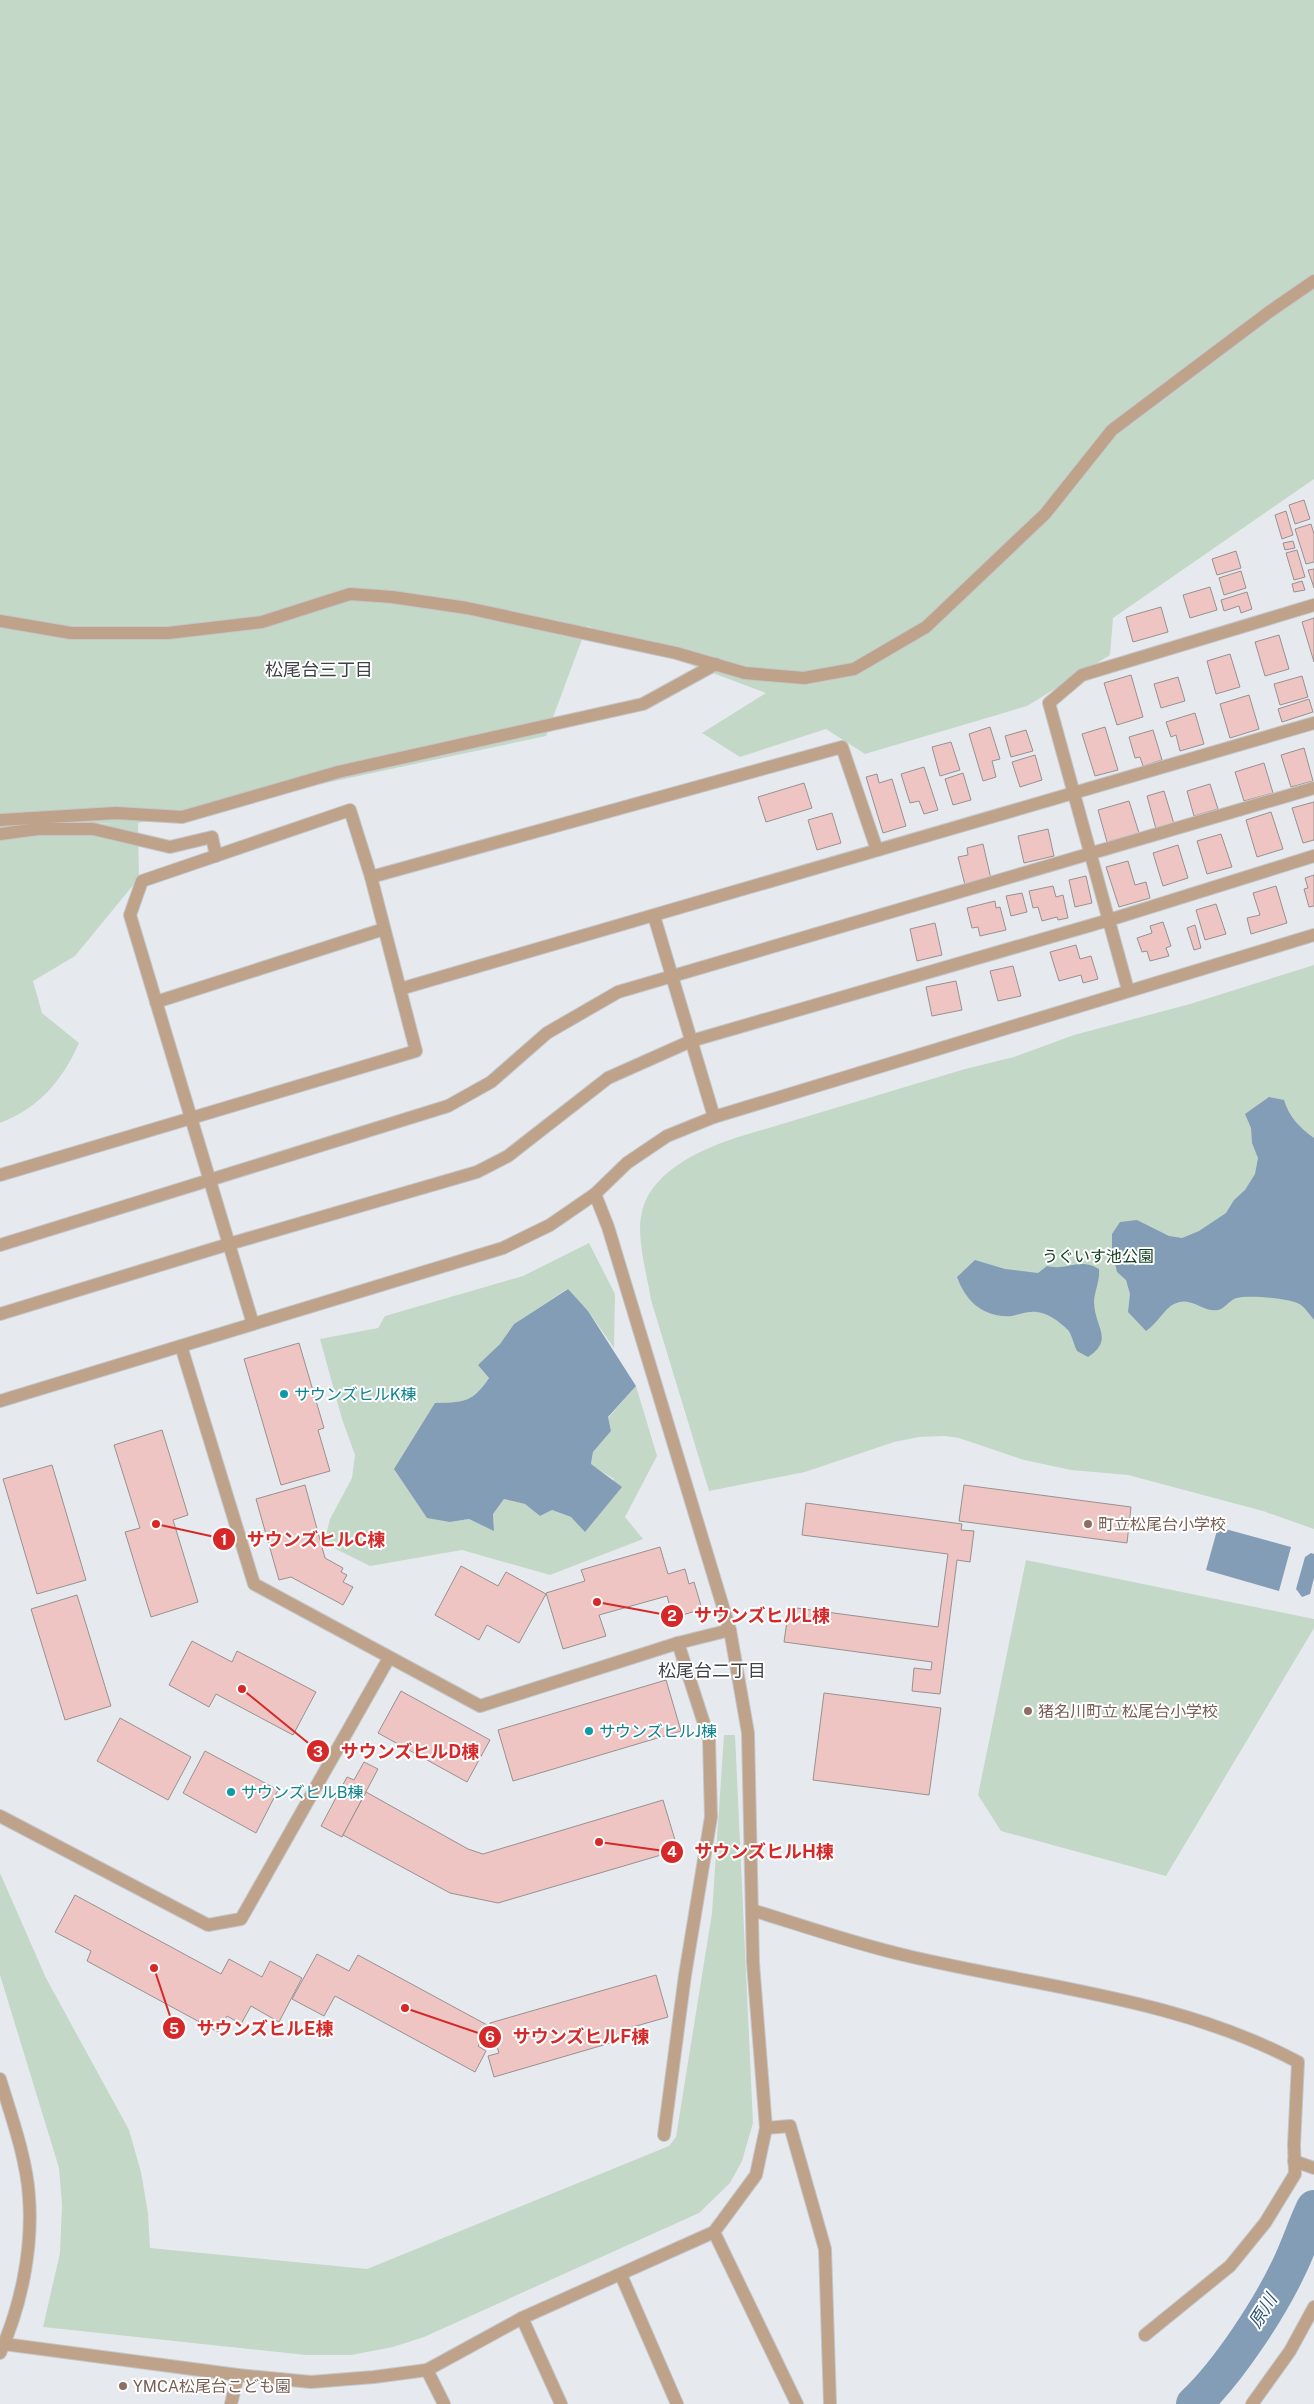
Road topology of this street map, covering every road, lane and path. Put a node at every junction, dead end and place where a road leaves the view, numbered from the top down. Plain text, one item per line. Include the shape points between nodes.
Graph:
1 (1314, 281) edge
2 (1314, 605) edge
3 (0, 621) edge
4 (716, 664) junction
5 (1314, 723) edge
6 (1314, 788) edge
7 (1074, 793) junction
8 (0, 820) edge
9 (0, 834) edge
10 (877, 850) junction
11 (1090, 854) junction
12 (216, 856) junction
13 (1314, 856) edge
14 (371, 877) junction
15 (654, 916) junction
16 (1109, 920) junction
17 (384, 929) junction
18 (1314, 935) edge
19 (672, 976) junction
20 (400, 989) junction
21 (1128, 990) junction
22 (156, 1002) junction
23 (691, 1041) junction
24 (714, 1117) junction
25 (191, 1118) junction
26 (0, 1175) edge
27 (209, 1179) junction
28 (594, 1194) junction
29 (229, 1244) junction
30 (0, 1245) edge
31 (0, 1314) edge
32 (253, 1324) junction
33 (181, 1346) junction
34 (0, 1401) edge
35 (730, 1630) junction
36 (678, 1643) junction
37 (389, 1658) junction
38 (0, 1816) edge
39 (752, 1910) junction
40 (0, 2079) edge
41 (766, 2128) junction
42 (664, 2135) dead end
43 (1305, 2164) edge
44 (714, 2232) junction
45 (621, 2275) junction
46 (1314, 2307) edge
47 (522, 2318) junction
48 (1145, 2334) dead end
49 (2, 2349) edge
50 (427, 2370) junction
51 (238, 2374) junction
52 (231, 2404) edge
53 (444, 2404) edge
54 (561, 2404) edge
55 (677, 2404) edge
56 (797, 2404) edge
57 (830, 2404) edge
58 (1252, 2404) edge

1 - 4 street via 1112,430 1045,514 926,627 854,669 804,678 745,673
2 - 7 street via 1082,675 1049,703
3 - 4 street via 71,633 168,633 262,622 350,594 467,608
4 - 8 street via 643,704 338,772 182,817 116,813
5 - 7 street
6 - 11 street
7 - 10 street
7 - 11 street
9 - 12 street via 38,829 93,828 170,847 212,837
10 - 14 street via 842,747
10 - 15 street
11 - 16 street
11 - 19 street
12 - 14 street via 350,810
12 - 22 street via 142,880 130,915
13 - 16 street
14 - 17 street
15 - 19 street
15 - 20 street
16 - 21 street
16 - 23 street
17 - 20 street
17 - 22 street
18 - 21 street
19 - 23 street
19 - 27 street via 618,992 547,1033 491,1082 448,1106
20 - 25 street via 416,1051
21 - 24 street
22 - 25 street
23 - 24 street
23 - 29 street via 608,1078 508,1156 477,1172
24 - 28 street via 667,1136 627,1163
25 - 26 street
25 - 27 street
27 - 29 street
27 - 30 street
28 - 32 street via 550,1225 503,1248
28 - 35 street via 608,1227
29 - 31 street
29 - 32 street
32 - 33 street
33 - 34 street
33 - 37 street via 254,1584
35 - 36 street
35 - 39 street via 748,1734
36 - 37 street via 480,1706
36 - 42 street via 709,1739 711,1817 684,1975
37 - 38 street via 241,1919 208,1926
39 - 41 street
39 - 43 street via 908,1956 1046,1983 1198,2020 1273,2048 1298,2062
40 - 49 street via 30,2196 30,2243
41 - 44 street via 756,2175
41 - 57 street via 790,2126 825,2250
43 - 48 street via 1295,2174 1265,2223 1230,2266
44 - 45 street
44 - 56 street
45 - 47 street
45 - 55 street
46 - 58 street via 1290,2351
47 - 50 street
47 - 54 street
49 - 51 street
50 - 51 street via 311,2382
50 - 53 street
51 - 52 street

